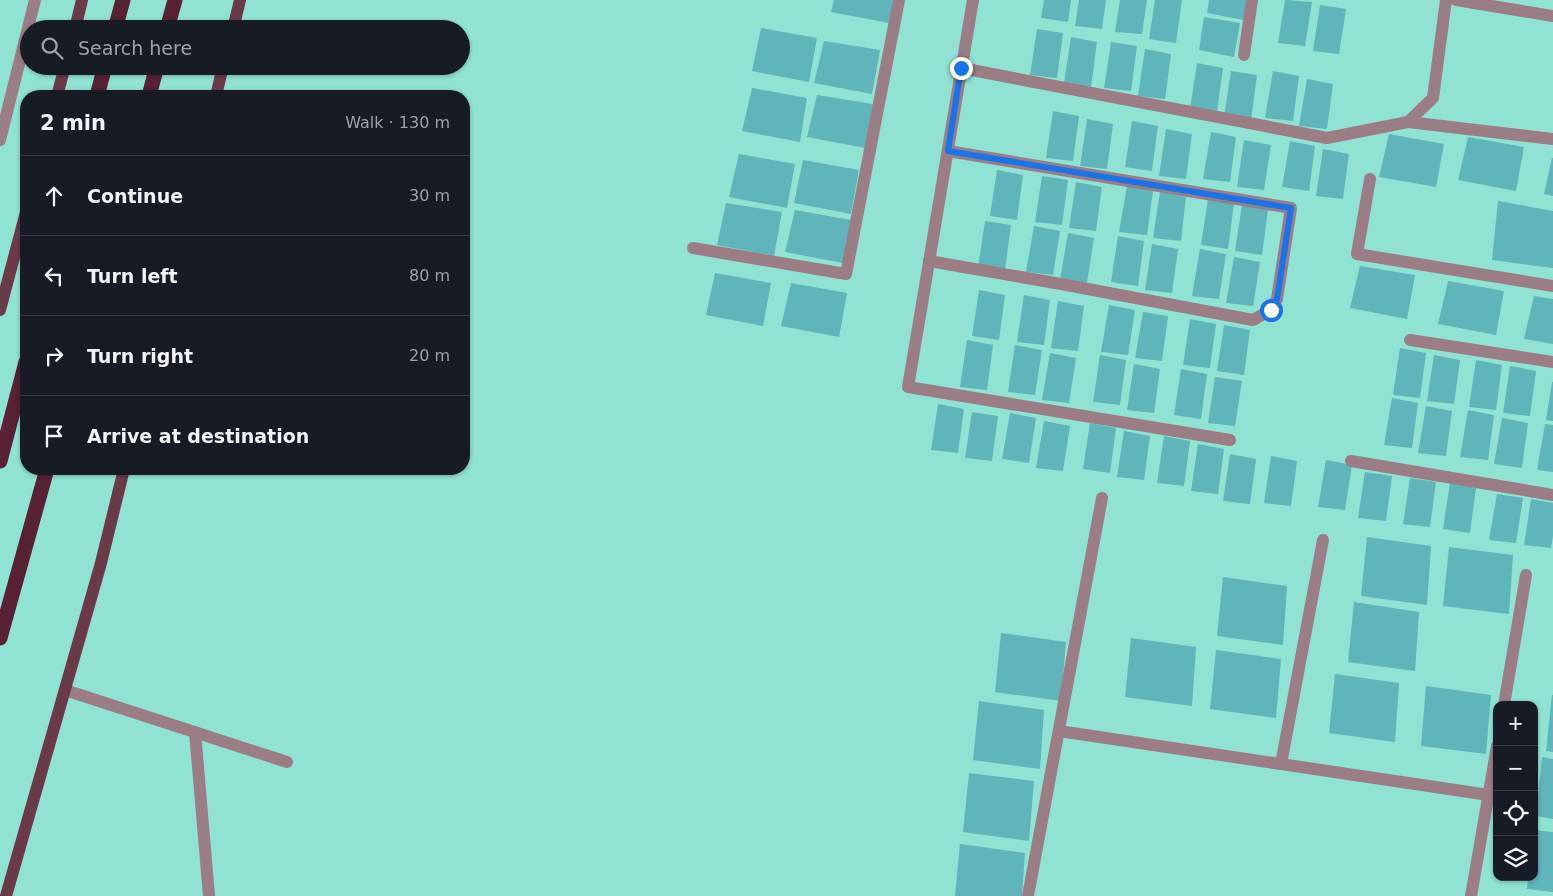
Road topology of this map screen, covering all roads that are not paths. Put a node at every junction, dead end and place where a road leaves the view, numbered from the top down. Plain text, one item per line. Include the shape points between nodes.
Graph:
1 (35, 0) edge
2 (82, 0) edge
3 (123, 0) edge
4 (175, 0) edge
5 (240, 0) edge
6 (899, 0) edge
7 (972, 0) edge
8 (1252, 0) edge
9 (1446, 0) edge
10 (1456, 0) edge
11 (1553, 16) edge
12 (30, 20) edge
13 (77, 20) edge
14 (117, 20) edge
15 (169, 20) edge
16 (235, 20) edge
17 (1244, 55) dead end
18 (20, 60) edge
19 (961, 68) junction
20 (63, 75) edge
21 (103, 75) edge
22 (155, 75) edge
23 (221, 75) edge
24 (59, 90) edge
25 (99, 90) edge
26 (151, 90) edge
27 (217, 90) edge
28 (1408, 122) junction
29 (1553, 139) edge
30 (0, 140) edge
31 (948, 151) junction
32 (1370, 179) dead end
33 (20, 235) edge
34 (693, 248) dead end
35 (929, 261) junction
36 (1553, 286) edge
37 (0, 310) edge
38 (1410, 340) dead end
39 (1553, 362) edge
40 (20, 385) edge
41 (1230, 440) dead end
42 (0, 460) edge
43 (1351, 461) dead end
44 (44, 475) edge
45 (123, 475) edge
46 (1553, 495) edge
47 (1102, 498) dead end
48 (1323, 540) dead end
49 (1526, 575) dead end
50 (0, 638) edge
51 (65, 690) junction
52 (1505, 701) edge
53 (195, 732) junction
54 (1059, 732) junction
55 (287, 762) dead end
56 (1281, 764) junction
57 (1493, 770) edge
58 (1489, 795) junction
59 (6, 896) edge
60 (209, 896) edge
61 (1028, 896) edge
62 (1472, 896) edge

1 - 12 street
2 - 13 main road
3 - 14 highway
4 - 15 highway
5 - 16 main road
6 - 34 street via 846,274
7 - 19 street
8 - 17 street
9 - 28 street via 1433,98
10 - 11 street
18 - 30 street
19 - 28 street via 1327,138
19 - 31 street
20 - 24 main road
21 - 25 highway
22 - 26 highway
23 - 27 main road
28 - 29 street
31 - 35 street
31 - 35 street via 1291,208 1277,299 1271,310 1253,320
32 - 36 street via 1357,254
33 - 37 main road
35 - 41 street via 908,387
38 - 39 street
40 - 42 highway
43 - 46 street
44 - 50 highway
45 - 51 main road
47 - 54 street
48 - 56 street
49 - 52 street
51 - 53 street
51 - 59 main road
53 - 55 street
53 - 60 street
54 - 56 street
54 - 61 street
56 - 58 street
57 - 58 street
58 - 62 street

